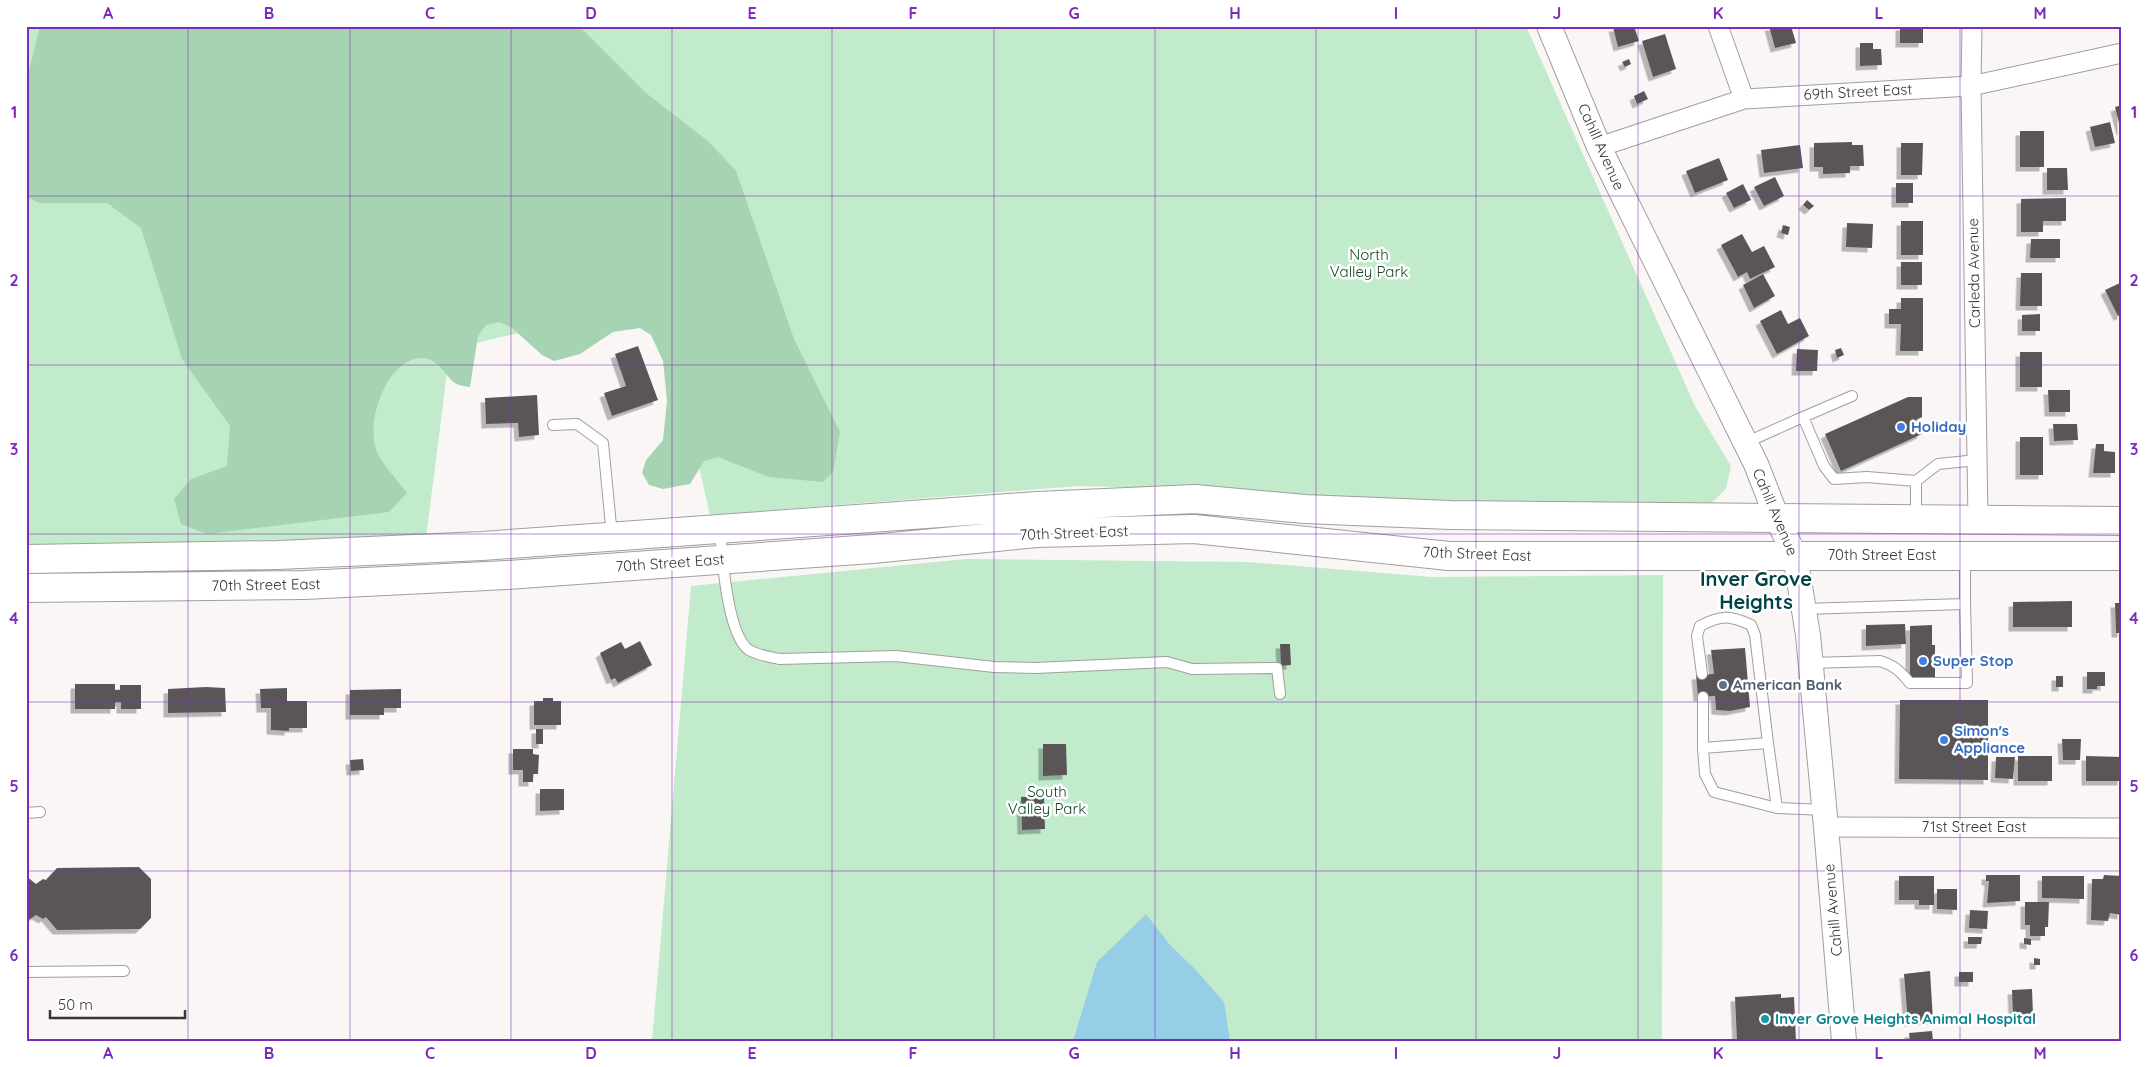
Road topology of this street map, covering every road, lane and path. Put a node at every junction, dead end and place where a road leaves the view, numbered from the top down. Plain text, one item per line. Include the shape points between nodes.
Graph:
1 (1549, 26) edge
2 (1718, 26) edge
3 (1972, 26) edge
4 (2122, 53) edge
5 (1971, 86) junction
6 (1744, 98) junction
7 (1599, 147) junction
8 (1852, 396) dead end
9 (1803, 417) junction
10 (553, 425) dead end
11 (1745, 443) junction
12 (1977, 460) junction
13 (1916, 481) junction
14 (1777, 518) junction
15 (1916, 518) junction
16 (1978, 519) junction
17 (2122, 521) edge
18 (720, 529) junction
19 (612, 537) junction
20 (1965, 555) junction
21 (1795, 556) junction
22 (2122, 556) edge
23 (26, 559) edge
24 (723, 559) junction
25 (26, 588) edge
26 (1965, 604) junction
27 (1804, 609) junction
28 (1810, 663) junction
29 (1702, 674) dead end
30 (1280, 694) dead end
31 (1703, 697) dead end
32 (1768, 743) junction
33 (1703, 748) junction
34 (1777, 808) junction
35 (40, 812) dead end
36 (26, 813) edge
37 (1826, 818) junction
38 (2122, 828) edge
39 (124, 971) dead end
40 (26, 972) edge
41 (1844, 1041) edge

1 - 7 street, Cahill Avenue
2 - 6 street
3 - 5 street, Carleda Avenue
4 - 5 street, 69th Street East
5 - 6 street, 69th Street East
5 - 12 street, Carleda Avenue
6 - 7 street, 69th Street East
7 - 11 street, Cahill Avenue
8 - 9 lane
9 - 11 lane
9 - 13 lane via 1824,466 1834,479
10 - 19 lane via 577,424 603,444
11 - 14 street, Cahill Avenue
12 - 13 lane via 1938,464
12 - 16 street, Carleda Avenue
13 - 15 lane
14 - 15 main road, 70th Street East
14 - 18 main road, 70th Street East via 1450,516 1305,509 1195,499 1037,506
14 - 21 street, Cahill Avenue
15 - 16 main road, 70th Street East
16 - 17 main road, 70th Street East
18 - 19 main road, 70th Street East
18 - 24 lane
19 - 23 main road, 70th Street East via 278,555
20 - 21 main road, 70th Street East
20 - 22 main road, 70th Street East
20 - 26 lane
21 - 24 main road, 70th Street East via 1449,556 1194,529 1037,533
21 - 27 street, Cahill Avenue
24 - 25 main road, 70th Street East via 507,575 304,585
24 - 30 lane via 730,607 740,639 749,650 779,660 896,656 994,667 1167,662 1192,669 1276,668
26 - 27 lane
26 - 28 lane via 1967,683 1910,683 1901,671 1880,661
27 - 28 street, Cahill Avenue
28 - 37 street, Cahill Avenue
29 - 32 lane via 1697,636 1700,626 1715,618 1734,618 1751,625 1755,635
31 - 33 lane
32 - 33 lane
32 - 34 lane
33 - 34 lane via 1705,774 1714,792
34 - 37 lane
35 - 36 lane
37 - 38 street, 71st Street East
37 - 41 street, Cahill Avenue
39 - 40 lane

